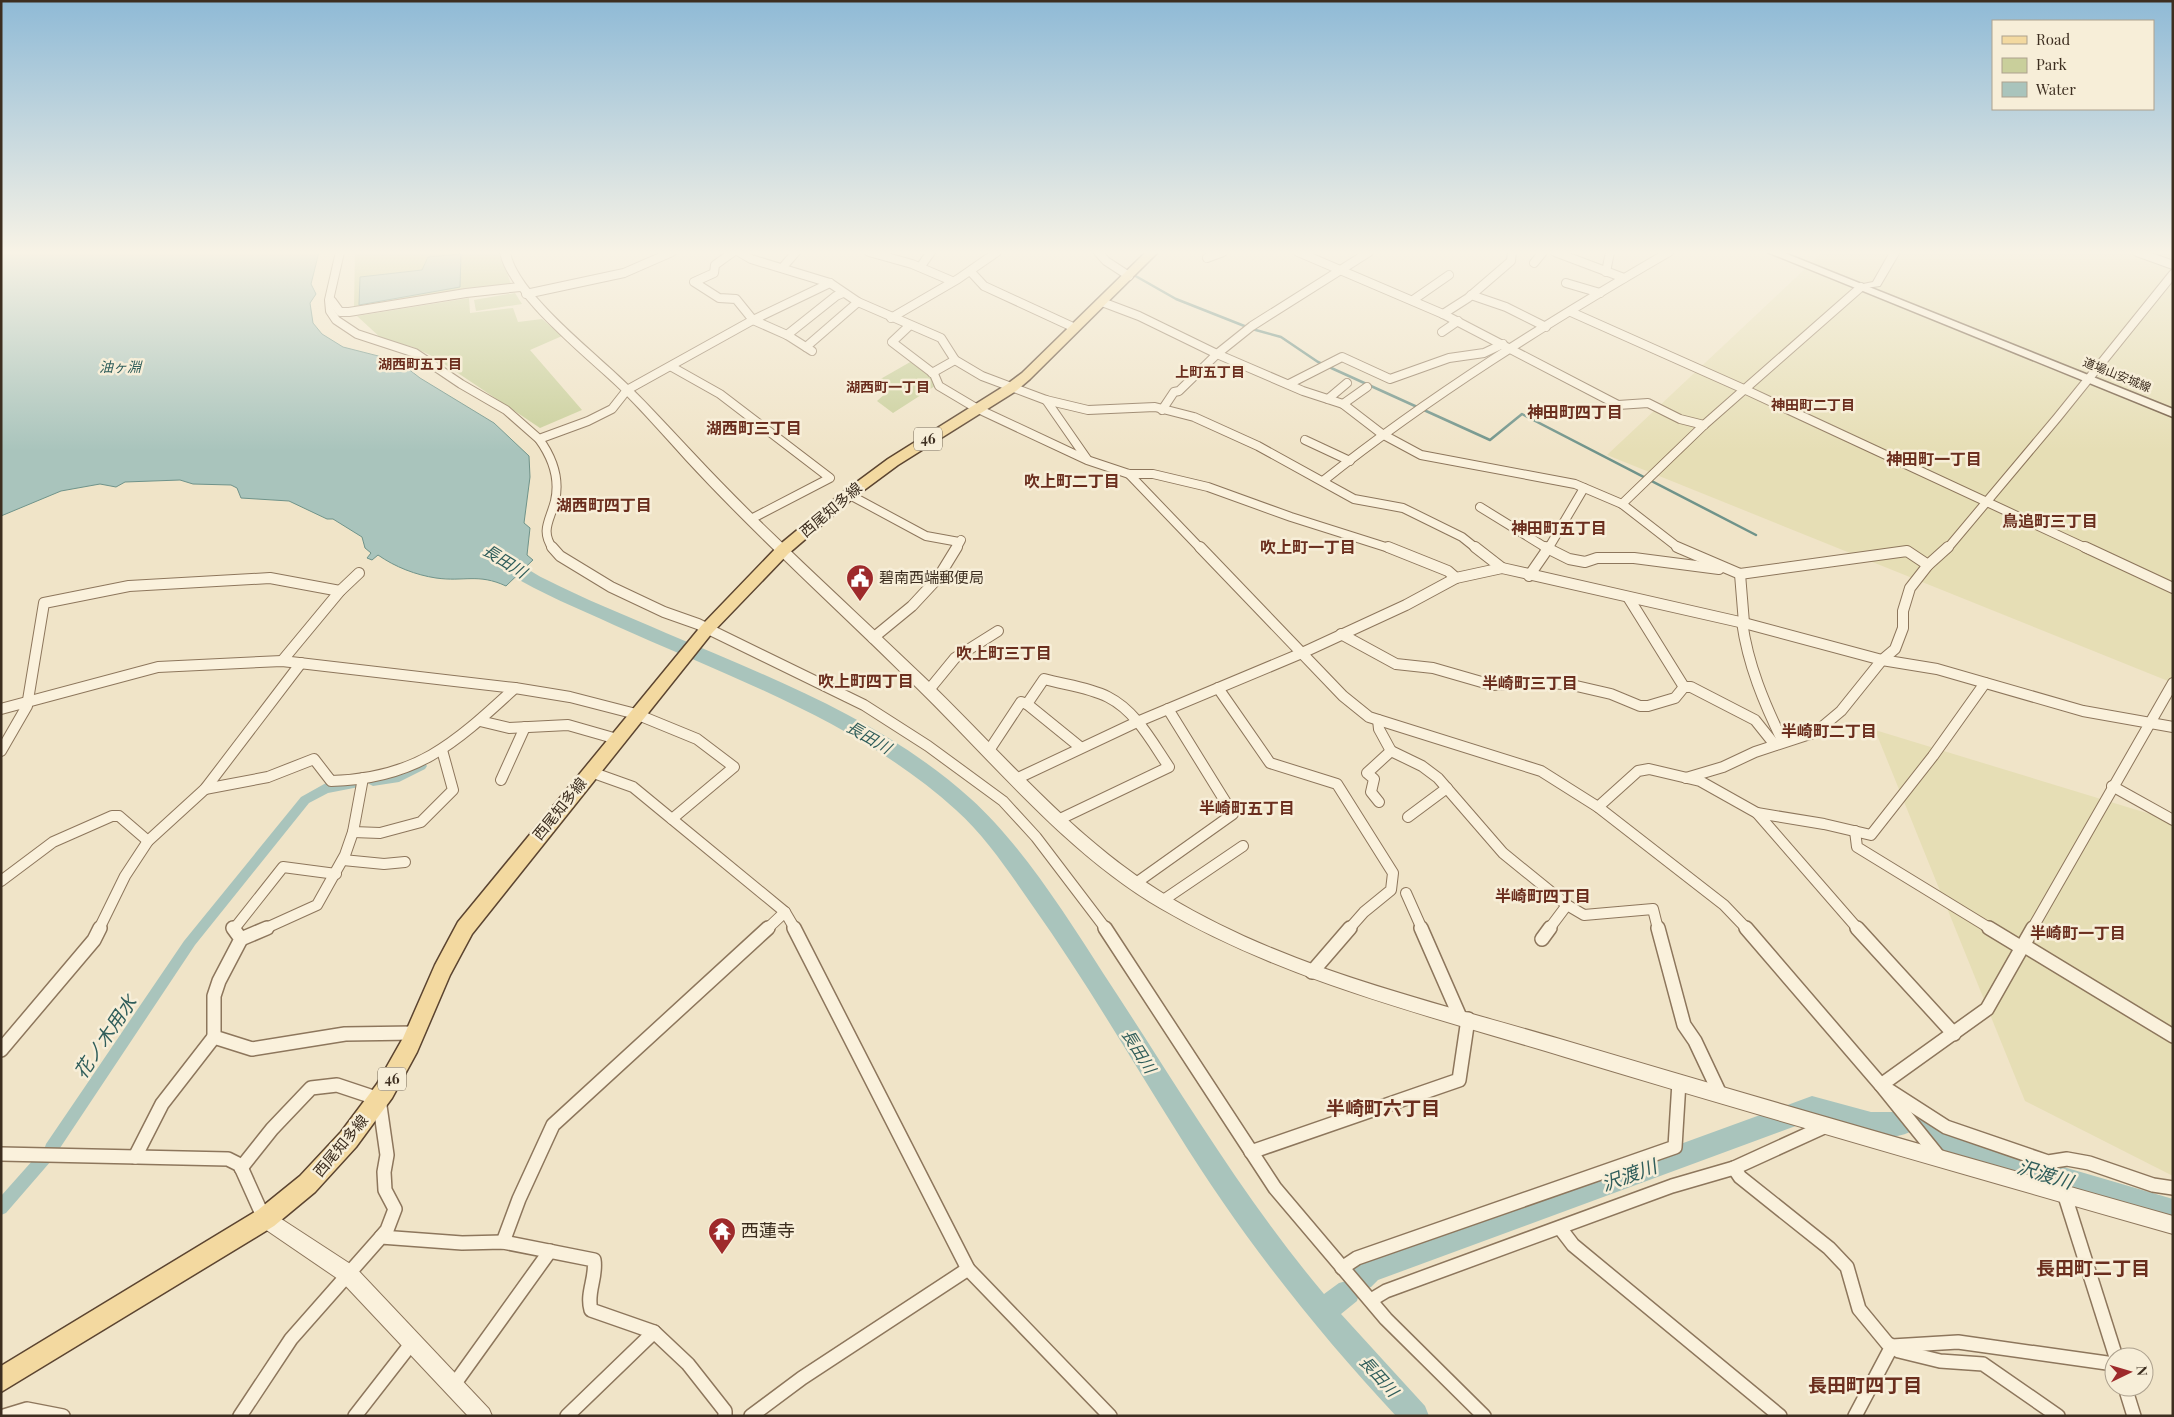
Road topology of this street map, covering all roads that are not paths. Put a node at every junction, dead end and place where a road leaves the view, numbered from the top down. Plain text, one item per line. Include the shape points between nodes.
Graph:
1 (336, 318) edge
2 (551, 318) edge
3 (757, 318) edge
4 (807, 318) edge
5 (841, 318) edge
6 (891, 318) edge
7 (1054, 318) edge
8 (1085, 318) edge
9 (1143, 318) edge
10 (1264, 318) edge
11 (1452, 318) edge
12 (1528, 318) edge
13 (1561, 318) edge
14 (1585, 318) edge
15 (1826, 318) edge
16 (1938, 318) edge
17 (2137, 318) edge
18 (753, 320) junction
19 (1458, 321) junction
20 (909, 326) junction
21 (1546, 327) junction
22 (1075, 328) junction
23 (1442, 332) dead end
24 (787, 334) junction
25 (1503, 344) junction
26 (1512, 348) junction
27 (1217, 354) junction
28 (955, 360) junction
29 (672, 367) junction
30 (932, 373) junction
31 (2087, 378) junction
32 (1347, 383) dead end
33 (1289, 384) junction
34 (1367, 387) dead end
35 (1011, 388) junction
36 (627, 390) junction
37 (1746, 390) junction
38 (1328, 399) junction
39 (1046, 400) junction
40 (1343, 404) junction
41 (976, 408) junction
42 (1162, 410) junction
43 (2173, 413) edge
44 (1704, 425) junction
45 (1382, 434) junction
46 (539, 438) junction
47 (1305, 440) dead end
48 (1087, 460) junction
49 (1350, 462) junction
50 (1129, 474) junction
51 (1323, 481) junction
52 (1584, 488) junction
53 (848, 494) junction
54 (1986, 501) junction
55 (1622, 504) junction
56 (1480, 507) dead end
57 (752, 519) junction
58 (1548, 549) junction
59 (783, 550) junction
60 (1928, 565) junction
61 (1502, 568) junction
62 (1736, 572) junction
63 (359, 573) dead end
64 (1529, 576) junction
65 (1456, 578) junction
66 (2173, 588) edge
67 (340, 591) junction
68 (1628, 597) junction
69 (1743, 622) junction
70 (707, 629) junction
71 (998, 631) dead end
72 (1341, 634) junction
73 (873, 638) junction
74 (1302, 653) junction
75 (1882, 660) junction
76 (282, 661) junction
77 (301, 663) junction
78 (1985, 682) junction
79 (2173, 683) edge
80 (1684, 686) junction
81 (515, 688) junction
82 (1218, 688) junction
83 (928, 691) junction
84 (28, 702) junction
85 (1027, 704) junction
86 (1, 709) edge
87 (1168, 709) junction
88 (636, 714) junction
89 (1378, 720) junction
90 (480, 721) junction
91 (1137, 722) junction
92 (2149, 722) junction
93 (525, 727) junction
94 (2173, 727) edge
95 (617, 739) junction
96 (1779, 744) junction
97 (1080, 747) junction
98 (1, 750) edge
99 (442, 750) junction
100 (1391, 751) junction
101 (988, 752) junction
102 (591, 772) junction
103 (363, 778) junction
104 (1686, 778) junction
105 (1016, 779) junction
106 (501, 780) dead end
107 (2112, 786) junction
108 (1447, 788) junction
109 (205, 789) junction
110 (1379, 802) dead end
111 (1598, 807) junction
112 (1757, 813) junction
113 (1408, 817) dead end
114 (672, 819) junction
115 (1058, 820) junction
116 (2173, 820) edge
117 (1855, 831) junction
118 (353, 832) junction
119 (148, 841) junction
120 (1243, 846) dead end
121 (343, 860) junction
122 (405, 862) dead end
123 (336, 874) junction
124 (1, 881) edge
125 (1136, 883) junction
126 (1406, 893) dead end
127 (1162, 901) junction
128 (1567, 905) junction
129 (785, 912) junction
130 (1542, 939) dead end
131 (241, 940) junction
132 (2022, 946) junction
133 (1312, 972) junction
134 (1464, 1018) junction
135 (415, 1033) junction
136 (1954, 1034) junction
137 (2173, 1036) edge
138 (214, 1037) junction
139 (1, 1050) edge
140 (1679, 1082) junction
141 (1881, 1084) junction
142 (1720, 1094) junction
143 (379, 1099) junction
144 (1826, 1126) junction
145 (1251, 1152) junction
146 (1, 1154) edge
147 (135, 1156) junction
148 (1940, 1158) junction
149 (241, 1168) junction
150 (1734, 1168) junction
151 (2173, 1188) edge
152 (2064, 1193) junction
153 (266, 1218) junction
154 (2173, 1226) edge
155 (1560, 1228) junction
156 (381, 1237) junction
157 (503, 1242) junction
158 (550, 1251) junction
159 (1342, 1268) junction
160 (968, 1269) junction
161 (348, 1274) junction
162 (1371, 1300) junction
163 (654, 1332) junction
164 (412, 1344) junction
165 (1892, 1346) junction
166 (2113, 1347) edge
167 (2104, 1363) edge
168 (1, 1380) edge
169 (453, 1386) junction
170 (2128, 1397) edge
171 (4, 1416) edge
172 (63, 1416) edge
173 (240, 1416) edge
174 (355, 1416) edge
175 (482, 1416) edge
176 (568, 1416) edge
177 (724, 1416) edge
178 (751, 1416) edge
179 (1110, 1416) edge
180 (1484, 1416) edge
181 (1780, 1416) edge
182 (1855, 1416) edge
183 (2058, 1416) edge
184 (2134, 1416) edge

1 - 46 street via 345,328 415,353 506,410
2 - 36 street
3 - 18 street
4 - 24 street
5 - 24 street via 809,349
6 - 20 street
7 - 22 street
8 - 22 main road, 西尾知多線 / 46
9 - 27 street
10 - 27 street
11 - 19 street
12 - 21 street
13 - 21 street
14 - 37 street
15 - 37 street
16 - 31 main road, 道場山安城線
17 - 31 street
18 - 24 street
18 - 29 street
19 - 23 street
19 - 25 street
20 - 28 street via 942,338
20 - 30 street via 892,342
21 - 26 street
22 - 35 main road, 西尾知多線 / 46
25 - 26 street
25 - 33 street via 1484,353 1449,358 1390,379 1342,357
26 - 44 street via 1555,374 1618,405 1648,403 1680,419
26 - 45 street
27 - 33 street
27 - 42 street via 1179,391 1174,392
28 - 30 street
28 - 35 street
29 - 36 street
29 - 57 street via 720,394 830,478
30 - 41 street via 938,386
31 - 43 main road, 道場山安城線
31 - 54 street
32 - 38 street
33 - 38 street
34 - 40 street
35 - 39 street
35 - 41 main road, 西尾知多線 / 46
36 - 46 street via 612,409
36 - 57 street
37 - 44 street
37 - 54 street
38 - 40 street
39 - 42 street via 1088,410 1155,407
39 - 48 street
40 - 45 street
41 - 48 street
41 - 53 main road, 西尾知多線 / 46
42 - 51 street via 1182,413 1210,424
44 - 55 street
45 - 49 street
45 - 52 street via 1421,454
46 - 70 street via 550,454 556,480 555,500 546,528 552,547 560,556 611,587
47 - 49 street
48 - 50 street
49 - 51 street
50 - 65 street via 1152,474 1208,487 1390,548 1448,571
50 - 74 street
51 - 61 street via 1362,502 1403,508 1420,515 1462,537
52 - 55 street
52 - 58 street
53 - 59 main road, 西尾知多線 / 46
53 - 73 street via 926,536 960,541 938,578 912,606
54 - 60 street via 1950,546
54 - 66 street
55 - 62 street via 1676,547
56 - 58 street
57 - 59 street
58 - 62 street via 1585,562 1597,558 1634,558
58 - 64 street
59 - 70 main road, 西尾知多線 / 46
59 - 73 street
60 - 62 street via 1907,551
60 - 75 street via 1910,588 1903,611 1903,628 1895,649
61 - 64 street
61 - 65 street
62 - 69 street
63 - 67 street
64 - 68 street
65 - 72 street
67 - 76 street
67 - 84 street via 270,578 128,586 44,603
68 - 69 street
68 - 80 street
69 - 75 street
69 - 96 street via 1744,643
70 - 88 main road, 西尾知多線 / 46
70 - 145 street via 885,717 1003,801 1095,912
71 - 83 street via 955,658
72 - 74 street
72 - 80 street via 1396,664 1433,668 1492,685 1543,682 1572,685 1611,694 1640,706 1675,698
73 - 83 street
74 - 82 street
74 - 89 street via 1343,696
75 - 78 street via 1937,669
75 - 96 street via 1829,722 1816,732
76 - 77 street
76 - 84 street via 158,667
77 - 81 street
77 - 109 street
78 - 92 street via 2083,711
78 - 117 street via 1933,756 1870,835
79 - 92 street
80 - 96 street via 1755,720
81 - 88 street via 570,697
81 - 90 street
82 - 87 street
82 - 133 street via 1270,763 1337,784 1393,874 1391,890 1364,912
83 - 101 street
84 - 86 street
84 - 98 street
85 - 91 street via 1044,679 1107,696
85 - 97 street
85 - 101 street via 1021,702
87 - 91 street
87 - 125 street via 1233,814
88 - 95 main road, 西尾知多線 / 46
88 - 114 street via 697,739 734,767
89 - 100 street via 1379,729
89 - 111 street via 1535,768
90 - 93 street via 509,728
90 - 99 street
91 - 97 street
91 - 115 street via 1169,767
92 - 94 street
92 - 107 street
93 - 95 street via 568,725
93 - 106 street
95 - 102 main road, 西尾知多線 / 46
96 - 104 street
97 - 105 street
99 - 103 street via 399,773
99 - 118 street via 453,790 421,822 380,833
100 - 108 street via 1422,766
100 - 110 street via 1367,773 1374,779 1371,792
101 - 105 street
102 - 114 street via 633,787
102 - 135 main road, 西尾知多線 / 46 via 465,928 445,961
103 - 109 street via 331,781 314,759 268,777
103 - 118 street
104 - 111 street via 1650,769 1638,771
104 - 112 street via 1700,781
105 - 115 street
107 - 116 street
107 - 132 street
108 - 113 street
108 - 128 street via 1503,853
109 - 119 street
111 - 141 street via 1729,910
112 - 117 street
112 - 136 street via 1878,953
114 - 129 street
115 - 125 street
117 - 132 street via 1857,848
118 - 121 street
119 - 124 street via 119,816 112,816 53,842
119 - 139 street via 125,876 94,940
120 - 127 street
121 - 122 street via 384,864
121 - 123 street
123 - 131 street via 317,905
123 - 131 street via 283,867 233,928
125 - 127 street
126 - 134 street
127 - 133 street via 1240,943
128 - 130 street
128 - 142 street via 1584,915 1653,908 1684,1025
129 - 157 street via 552,1125 518,1199
129 - 160 street
131 - 138 street via 214,996
132 - 136 street via 1986,1009
132 - 137 street
133 - 134 street
134 - 140 street
134 - 145 street via 1459,1080
135 - 138 street via 345,1034 252,1048
135 - 143 main road, 西尾知多線 / 46
136 - 141 street
138 - 147 street via 162,1104
140 - 142 street
140 - 159 street via 1675,1147 1357,1258
141 - 148 street
141 - 151 street via 1946,1127 2048,1162 2067,1159 2088,1163 2153,1185
142 - 144 street
143 - 149 street via 337,1085 311,1088
143 - 153 main road, 西尾知多線 / 46 via 309,1184
143 - 156 street via 387,1155 385,1190 395,1209 388,1230
144 - 148 street
144 - 150 street
145 - 159 street via 1276,1188
146 - 147 street
147 - 149 street via 228,1160
148 - 152 street
149 - 153 street
150 - 155 street via 1672,1186
150 - 165 street via 1740,1177 1829,1248 1847,1267 1859,1309
152 - 154 street
152 - 166 street
153 - 161 street
153 - 168 main road, 西尾知多線 / 46
155 - 162 street via 1395,1288
155 - 181 street via 1573,1245
156 - 157 street via 462,1243
156 - 161 street
157 - 158 street
158 - 163 street via 594,1260 596,1266 589,1298 591,1310
158 - 169 street
159 - 162 street
160 - 178 street via 802,1378
160 - 179 street
161 - 164 street
161 - 173 street via 291,1339
162 - 180 street
163 - 176 street
163 - 177 street via 688,1364 724,1411
164 - 169 street
164 - 174 street
165 - 167 street via 1958,1342
165 - 182 street
165 - 183 street via 1899,1351 1940,1361 1983,1364
169 - 175 street
170 - 184 street
171 - 172 street via 31,1408

